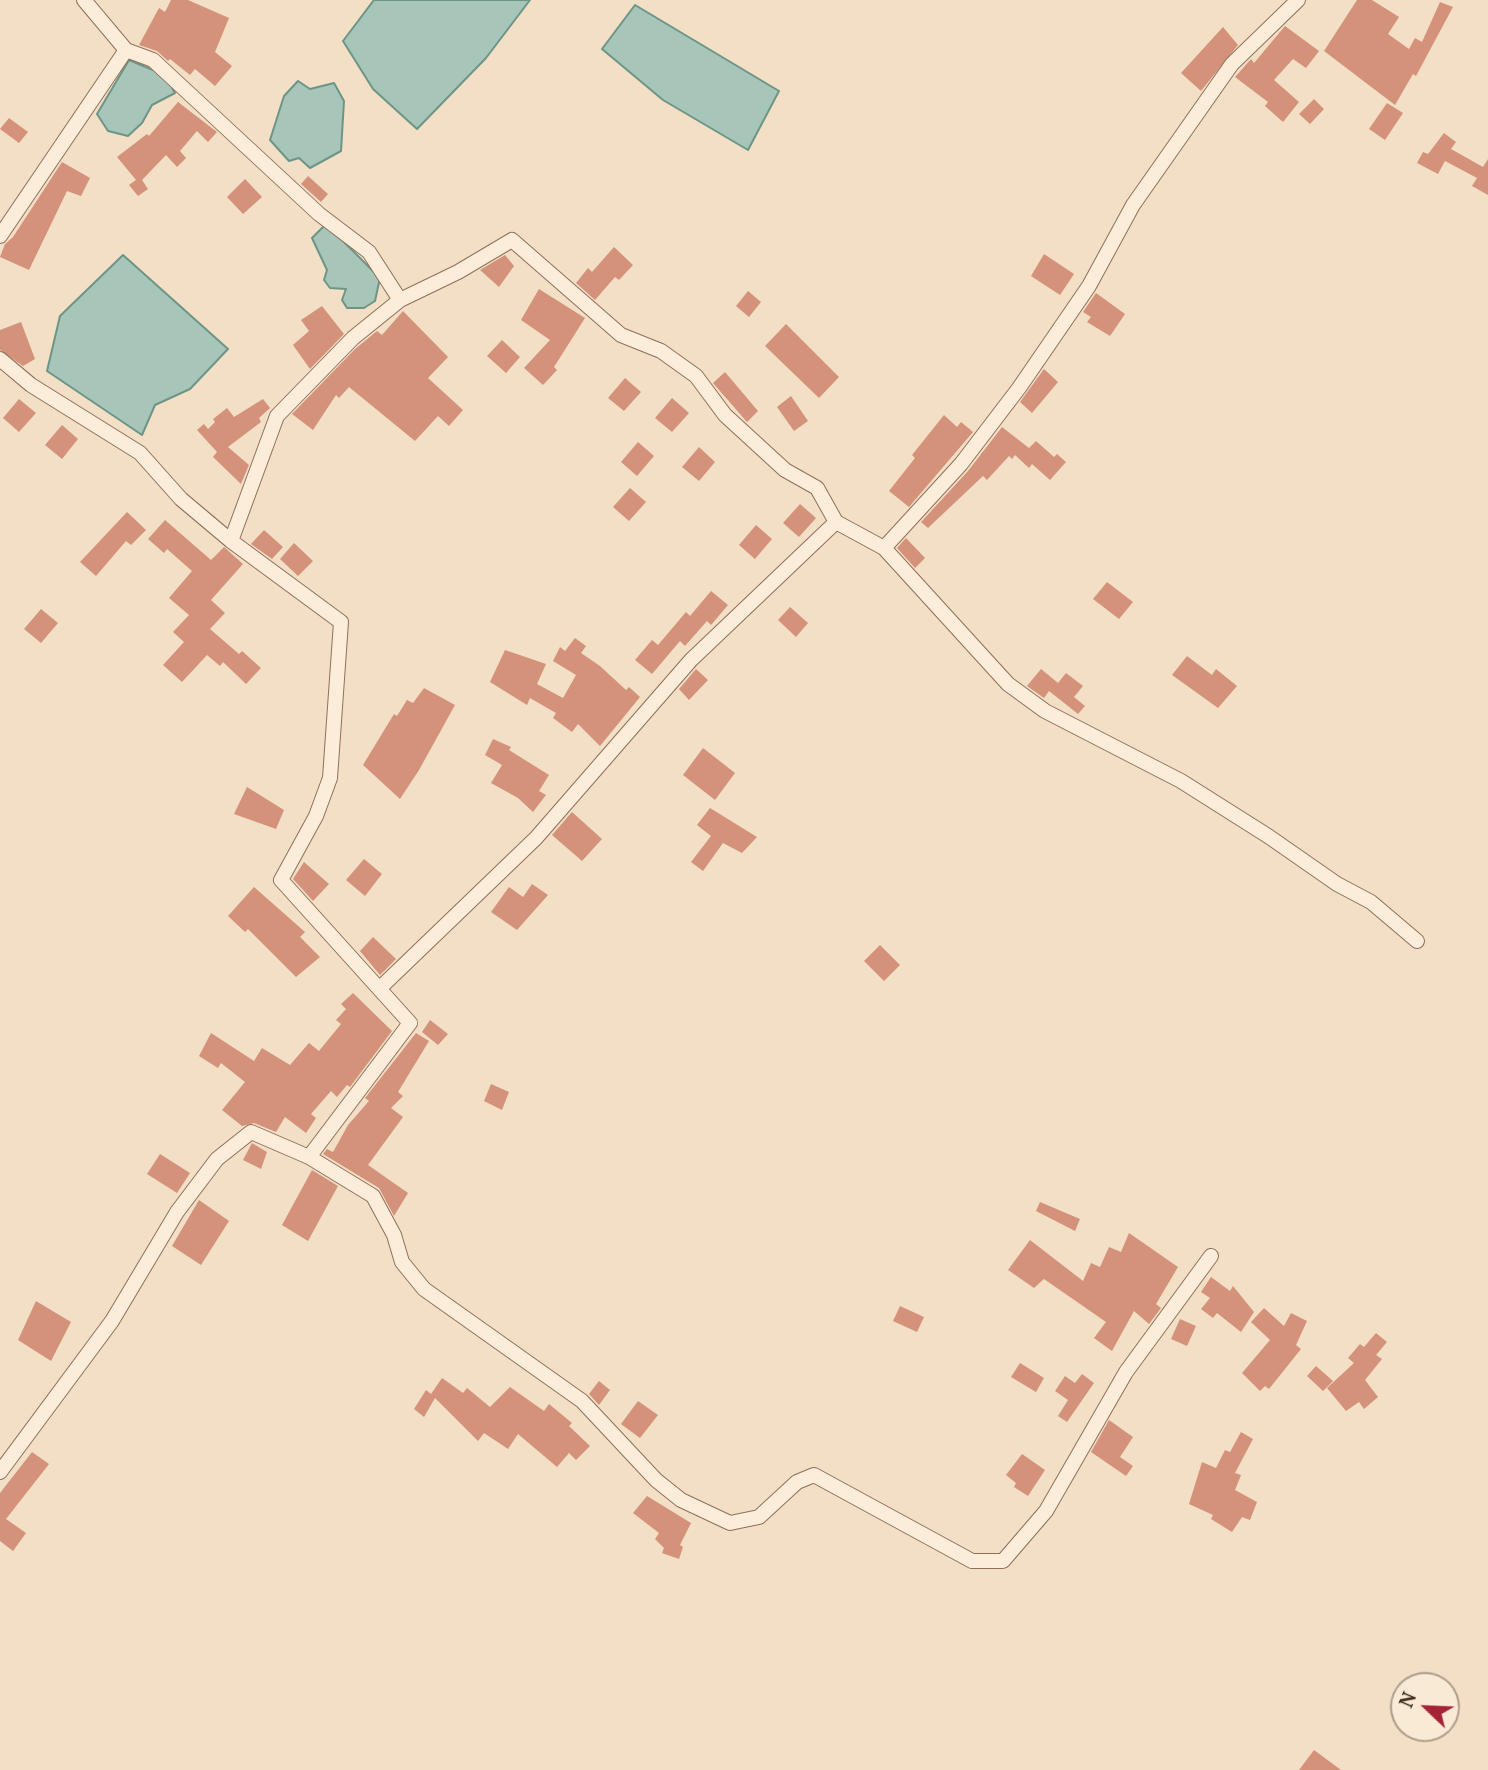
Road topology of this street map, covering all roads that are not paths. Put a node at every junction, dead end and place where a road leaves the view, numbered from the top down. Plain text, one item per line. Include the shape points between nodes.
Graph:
1 (84, 0) edge
2 (1298, 0) edge
3 (126, 50) junction
4 (0, 236) edge
5 (400, 300) junction
6 (0, 359) edge
7 (836, 522) junction
8 (231, 541) junction
9 (884, 548) junction
10 (1417, 940) dead end
11 (380, 988) junction
12 (309, 1157) junction
13 (1211, 1256) dead end
14 (0, 1472) edge

1 - 3 street
2 - 9 street via 1232,64 1133,205 1089,286 1018,388 961,464
3 - 4 street
3 - 5 street via 153,60 319,214 369,252
5 - 7 street via 512,240 621,335 661,351 696,376 725,415 785,470 817,488
5 - 8 street via 353,338 277,416
6 - 8 street via 31,385 140,453 181,499
7 - 9 street
7 - 11 street via 691,660 537,838
8 - 11 street via 341,622 330,778 316,816 281,880
9 - 10 street via 1008,684 1045,711 1181,781 1247,822 1371,902
11 - 12 street via 410,1023
12 - 13 street via 373,1196 402,1262 424,1289 582,1401 681,1500 730,1523 759,1517 797,1482 814,1475 972,1561 1003,1561 1046,1511 1126,1372
12 - 14 street via 251,1132 217,1159 177,1212 112,1321

